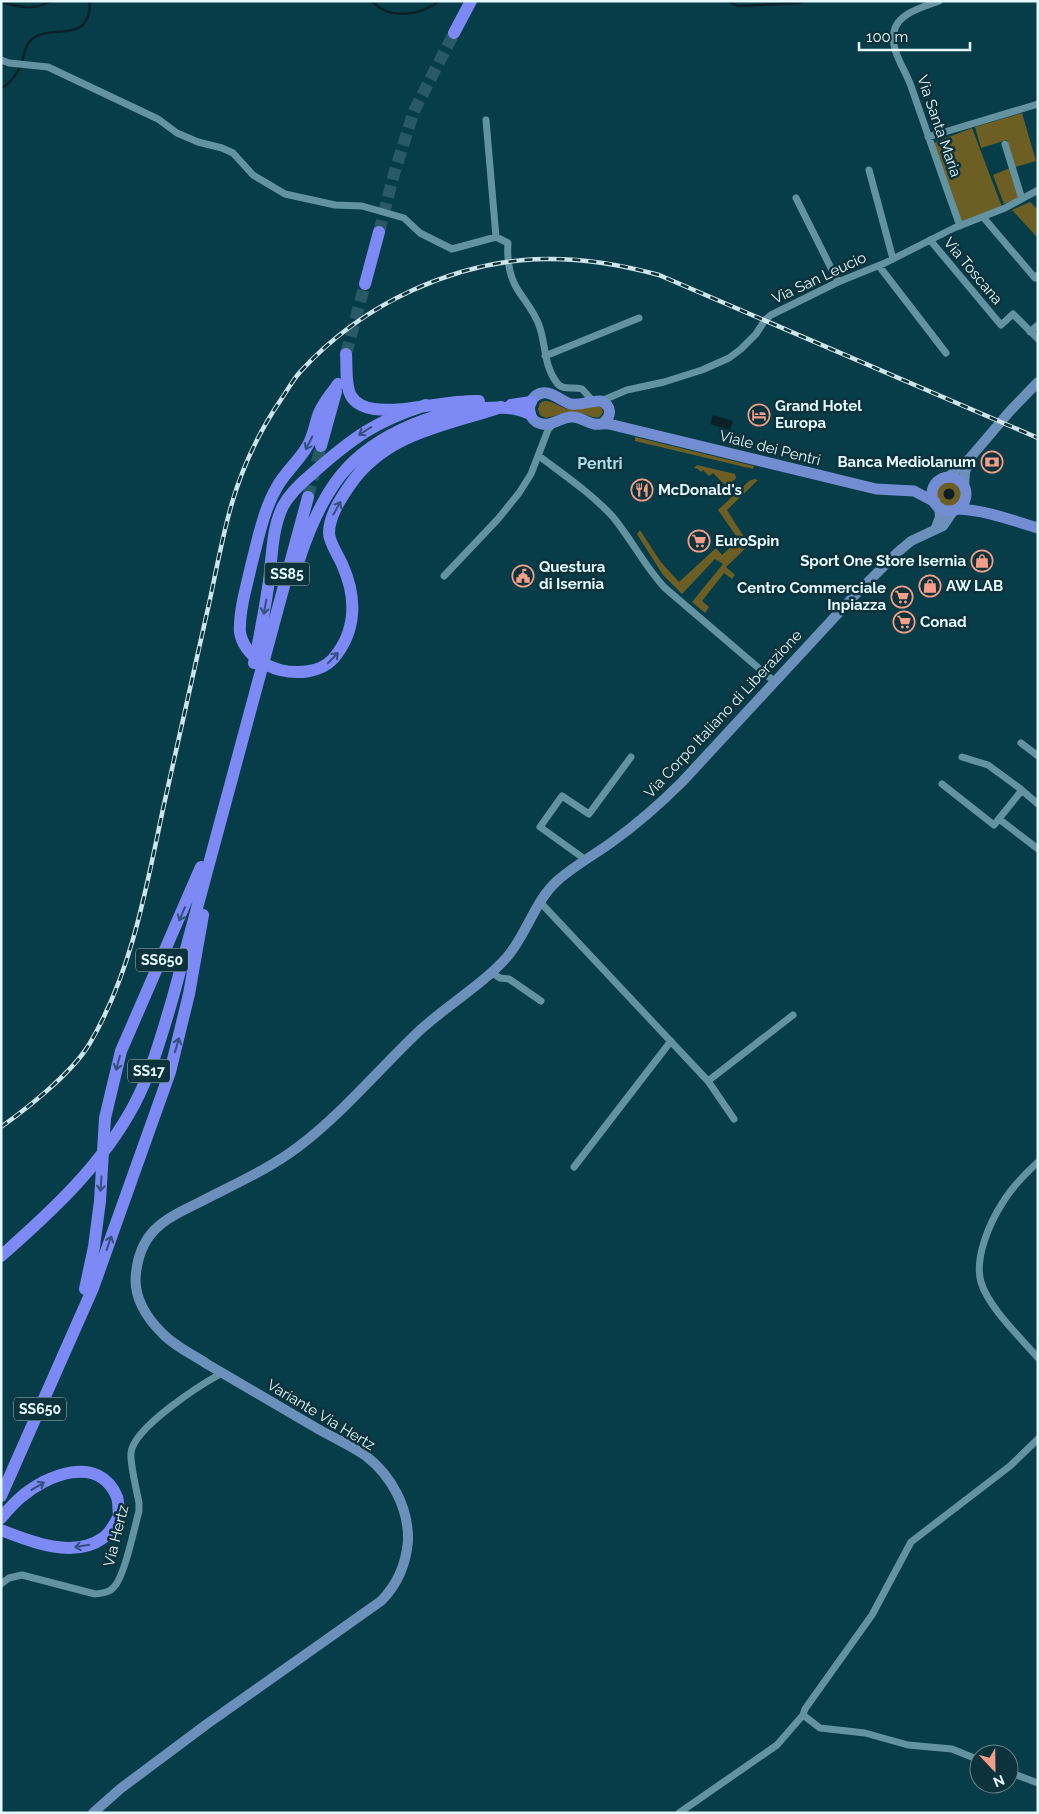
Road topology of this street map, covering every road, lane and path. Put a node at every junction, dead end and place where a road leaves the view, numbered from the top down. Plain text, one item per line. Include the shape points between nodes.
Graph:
1 (471, 1) edge
2 (939, 1) edge
3 (454, 33) tunnel mouth
4 (1, 60) edge
5 (1038, 104) edge
6 (486, 120) dead end
7 (928, 137) junction
8 (1005, 144) dead end
9 (868, 170) dead end
10 (1038, 190) edge
11 (796, 198) dead end
12 (1022, 199) junction
13 (983, 217) junction
14 (960, 226) junction
15 (379, 232) tunnel mouth
16 (496, 237) junction
17 (930, 240) junction
18 (893, 259) junction
19 (879, 266) junction
20 (1038, 275) edge
21 (838, 282) junction
22 (365, 284) tunnel mouth
23 (639, 318) dead end
24 (1038, 325) edge
25 (1030, 332) junction
26 (1038, 339) edge
27 (946, 353) dead end
28 (545, 356) junction
29 (1038, 382) edge
30 (338, 384) junction
31 (572, 388) junction
32 (574, 404) junction
33 (426, 406) junction
34 (502, 407) junction
35 (603, 409) junction
36 (533, 413) junction
37 (556, 422) junction
38 (545, 438) junction
39 (322, 446) tunnel mouth
40 (539, 456) junction
41 (970, 458) junction
42 (944, 479) junction
43 (965, 489) junction
44 (914, 491) junction
45 (308, 497) tunnel mouth
46 (937, 505) junction
47 (956, 510) junction
48 (989, 514) junction
49 (1038, 528) edge
50 (934, 531) junction
51 (444, 576) dead end
52 (266, 652) junction
53 (258, 682) joint
54 (775, 682) junction
55 (250, 708) junction
56 (1021, 743) dead end
57 (1038, 756) edge
58 (631, 757) dead end
59 (962, 757) dead end
60 (942, 784) dead end
61 (1022, 790) junction
62 (225, 804) junction
63 (1038, 804) edge
64 (998, 819) junction
65 (215, 841) junction
66 (1038, 849) edge
67 (586, 860) junction
68 (540, 902) junction
69 (492, 973) junction
70 (541, 1000) dead end
71 (793, 1015) dead end
72 (671, 1041) junction
73 (708, 1081) junction
74 (734, 1119) dead end
75 (299, 1146) joint
76 (1038, 1162) edge
77 (574, 1167) dead end
78 (1, 1256) edge
79 (78, 1322) junction
80 (1038, 1358) edge
81 (222, 1373) junction
82 (1038, 1439) edge
83 (1, 1496) edge
84 (1, 1518) edge
85 (4, 1531) edge
86 (1, 1584) edge
87 (804, 1715) junction
88 (969, 1756) edge
89 (1019, 1776) edge
90 (1038, 1783) edge
91 (93, 1813) edge
92 (679, 1813) edge

1 - 3 highway
2 - 7 street, Via Santa Maria via 905,16 894,31 896,50
4 - 16 street via 48,67 158,119 177,133 233,153 253,175 285,194 336,205 362,206 404,218 420,233 452,249
5 - 7 street
6 - 16 street
7 - 14 street, Via Santa Maria
8 - 12 street
9 - 18 street
10 - 12 street, Via San Leucio
11 - 21 street
12 - 13 street, Via San Leucio
13 - 14 street, Via San Leucio
13 - 20 street via 1035,278
14 - 17 street, Via San Leucio
15 - 22 highway
16 - 28 street via 508,244 511,276 540,327
17 - 18 street, Via San Leucio
17 - 25 street, Via Toscana via 1001,325 1013,314
18 - 19 street, Via San Leucio
19 - 21 street, Via San Leucio
19 - 27 street
21 - 35 street, Via San Leucio via 771,315 756,334 729,358 702,370 618,394
23 - 28 street
24 - 25 street
25 - 26 street, Via Toscana
28 - 31 street via 548,369 558,384
29 - 41 street
30 - 33 highway via 346,354 348,387 356,402 374,409
30 -> 34 highway via 320,410 307,448 277,486 269,502 242,606 240,634 246,648 265,664 288,671 313,671 329,664 347,638 353,619 352,599 343,566 329,534 330,520 361,470 387,449 430,428
30 - 39 highway
31 - 32 street via 577,396
31 - 35 street via 582,389
32 - 35 main road
32 - 36 main road via 550,393 542,393 535,397
33 - 36 highway via 477,401 513,405
33 -> 55 highway via 397,415 355,438 305,480 283,506 253,670
34 - 36 highway
34 - 52 highway via 459,410 425,420 390,436 352,464 336,483 308,533 281,624
35 - 37 main road, Viale dei Pentri via 598,424 570,417
35 - 44 main road, Viale dei Pentri via 620,427 876,489
36 - 37 main road, Viale dei Pentri via 550,424
36 - 38 street
37 - 38 street
38 - 40 street
40 - 51 street via 519,493
40 - 54 street via 611,516 665,588
41 - 42 street
41 - 43 street via 965,472
42 - 43 main road via 956,479
42 - 44 main road, Viale dei Pentri
42 - 46 main road via 933,490
43 - 47 main road via 965,501
43 - 48 main road via 976,505
44 - 46 main road, Viale dei Pentri
45 - 52 highway, SS85
46 - 47 main road via 948,511
46 - 50 street via 940,517
47 - 48 main road
47 - 50 street, Via Corpo Italiano di Liberazione
48 - 49 main road
50 - 54 street, Via Corpo Italiano di Liberazione via 911,541 898,552
52 - 53 highway, SS85
53 - 55 highway, SS17
54 - 67 street, Via Corpo Italiano di Liberazione via 651,812
55 - 62 highway, SS17
56 - 57 street
58 - 67 street via 589,814 562,796 540,827
59 - 61 street via 988,766
60 - 64 street via 994,825
61 - 63 street
61 - 64 street
62 - 65 highway, SS17
62 -> 79 highway, SS650 via 214,819 200,869 121,1051 105,1118 94,1247
64 - 66 street
65 - 78 highway, SS17 via 161,1038 134,1105 88,1173
79 -> 65 highway, SS650 via 181,1034
67 - 68 street, Via Corpo Italiano di Liberazione via 558,881
68 - 69 street, Via Corpo Italiano di Liberazione via 520,940
68 - 72 street
69 - 70 street via 509,979
69 - 75 street, Via Corpo Italiano di Liberazione via 421,1030
71 - 73 street
72 - 73 street
72 - 77 street
73 - 74 street
75 - 81 street, Variante Via Hertz via 261,1171 160,1224 143,1246 139,1257 135,1280 137,1295 149,1318 172,1342
76 - 80 street via 1003,1203 988,1231 979,1261 981,1281 990,1301
79 - 83 highway, SS650
81 - 86 street, Via Hertz via 166,1410 134,1444 130,1454 139,1511 120,1577 113,1588 95,1594 22,1575
81 - 91 street, Variante Via Hertz via 366,1456 380,1470 392,1484 406,1517 408,1532 404,1564 390,1592 381,1601 207,1724
82 - 87 street via 1010,1466 911,1542 872,1615 805,1709
84 -> 85 highway via 39,1484 79,1471 97,1474 107,1482 117,1498 119,1516 114,1526 104,1538 88,1546 67,1548 42,1544
87 - 88 street via 820,1728 865,1733
87 - 92 street via 777,1746
89 - 90 street

